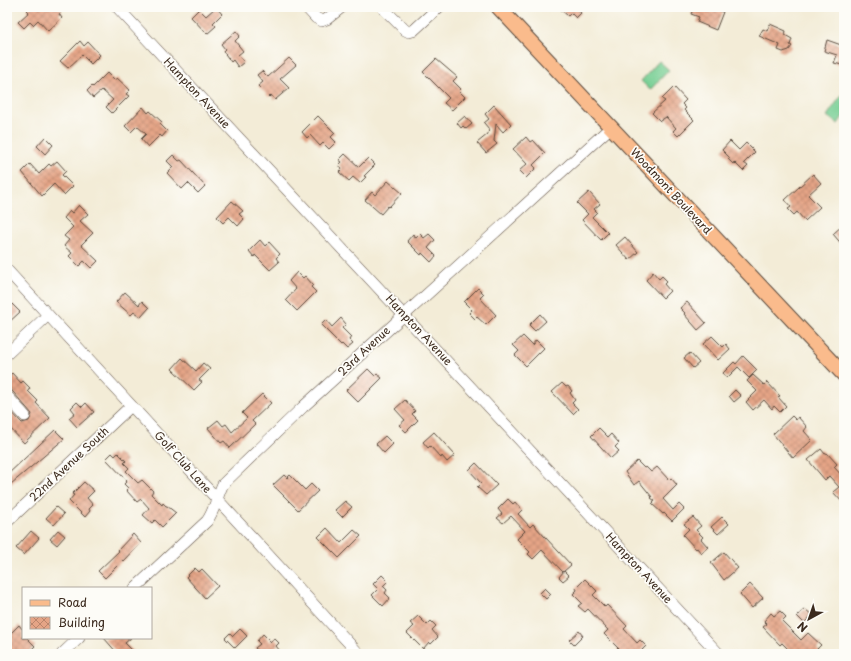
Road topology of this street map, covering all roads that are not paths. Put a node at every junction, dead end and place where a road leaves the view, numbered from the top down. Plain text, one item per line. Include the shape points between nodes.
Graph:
1 (117, 7) edge
2 (306, 7) edge
3 (342, 7) edge
4 (382, 7) edge
5 (439, 7) edge
6 (498, 7) edge
7 (611, 127) junction
8 (7, 270) edge
9 (404, 314) junction
10 (48, 315) junction
11 (7, 354) edge
12 (844, 375) edge
13 (7, 396) edge
14 (131, 406) junction
15 (25, 416) dead end
16 (217, 500) junction
17 (7, 522) edge
18 (136, 587) edge
19 (78, 639) edge
20 (67, 652) edge
21 (359, 654) edge
22 (719, 654) edge

1 - 9 street, Hampton Avenue
2 - 3 street via 322,21
4 - 5 street via 409,32
6 - 7 main road, Woodmont Boulevard
7 - 9 street, 23rd Avenue
7 - 12 main road, Woodmont Boulevard
8 - 10 street, Golf Club Lane
9 - 16 street, 23rd Avenue via 223,484
9 - 22 street, Hampton Avenue
10 - 11 street
10 - 14 street, Golf Club Lane
13 - 15 street
14 - 16 street, Golf Club Lane
14 - 17 street, 22nd Avenue South
16 - 18 street, 23rd Avenue via 207,522
16 - 21 street, Golf Club Lane
19 - 20 street

